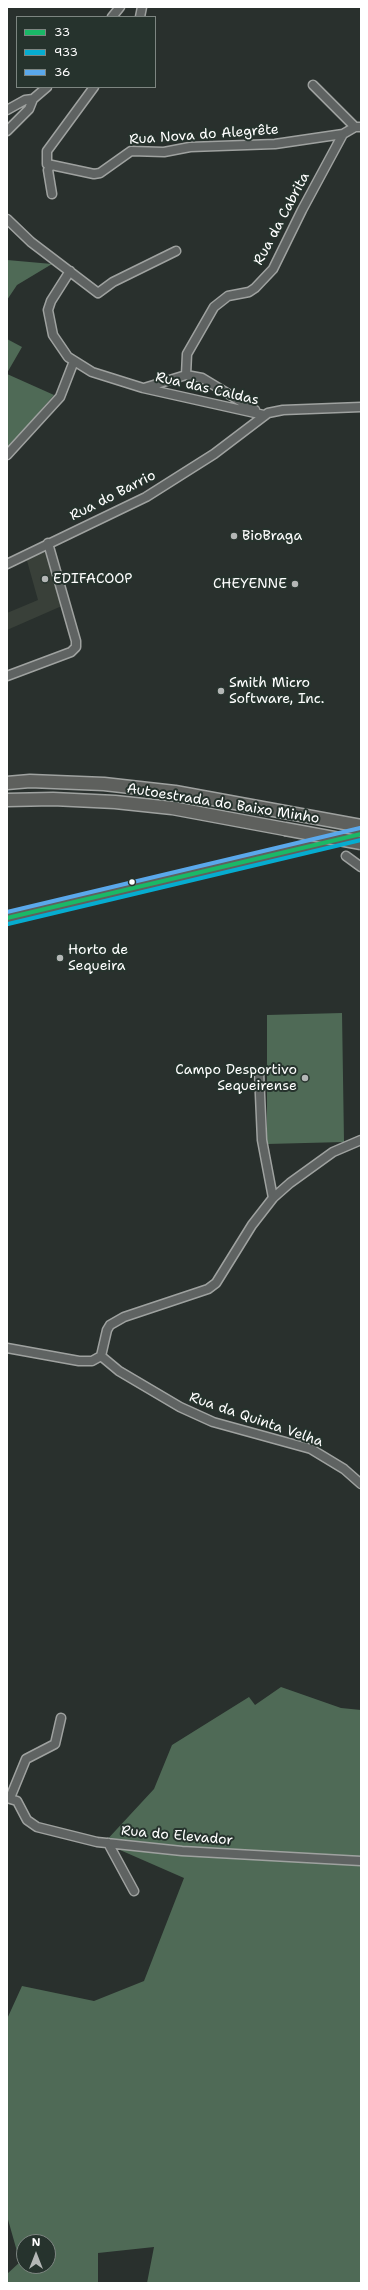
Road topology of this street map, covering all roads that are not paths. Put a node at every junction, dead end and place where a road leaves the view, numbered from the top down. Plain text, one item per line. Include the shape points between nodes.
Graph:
1 (120, 7) edge
2 (113, 16) edge
3 (313, 85) dead end
4 (46, 88) edge
5 (93, 88) edge
6 (33, 99) junction
7 (7, 110) edge
8 (358, 127) edge
9 (7, 131) edge
10 (343, 134) junction
11 (50, 166) junction
12 (52, 194) dead end
13 (7, 219) edge
14 (176, 251) dead end
15 (70, 271) junction
16 (74, 361) junction
17 (186, 374) junction
18 (143, 388) junction
19 (361, 407) edge
20 (264, 415) junction
21 (7, 455) edge
22 (48, 543) junction
23 (7, 564) edge
24 (7, 676) edge
25 (7, 783) edge
26 (7, 800) edge
27 (361, 826) edge
28 (361, 834) edge
29 (361, 843) edge
30 (346, 856) dead end
31 (361, 867) edge
32 (7, 918) edge
33 (259, 1072) dead end
34 (361, 1140) edge
35 (273, 1198) junction
36 (7, 1348) edge
37 (101, 1356) junction
38 (361, 1484) edge
39 (61, 1718) dead end
40 (9, 1798) edge
41 (108, 1843) junction
42 (361, 1861) edge
43 (134, 1891) dead end

1 - 2 street
3 - 8 street
4 - 6 street
5 - 11 street via 47,151 47,164
6 - 7 street via 25,100
6 - 9 street via 29,109
8 - 10 street
10 - 11 street, Rua Nova do Alegrête via 276,144 190,147 164,152 131,151 100,173 94,174
10 - 17 street, Rua da Cabrita via 273,269 249,292 228,296 214,307 187,354
11 - 12 street via 48,170
13 - 15 street via 31,242
14 - 15 street via 113,282 98,293
15 - 16 street, Rua das Caldas via 48,310 50,326 58,344
16 - 18 street, Rua das Caldas via 92,372
16 - 21 street via 60,397
17 - 18 street
17 - 20 street via 202,378
18 - 20 street, Rua das Caldas
19 - 20 street, Rua das Caldas via 283,410
20 - 22 street, Rua do Barrio via 214,454 146,497
22 - 23 street, Rua do Barrio
22 - 24 street via 76,647 71,652
25 - 27 highway, Autoestrada do Baixo Minho via 30,781 104,784 175,792
26 - 29 highway, Autoestrada do Baixo Minho, bridge via 115,802 172,808
28 - 32 main road
30 - 31 street
33 - 35 street via 262,1140
34 - 35 street via 333,1152
35 - 37 street via 252,1225 216,1283 208,1289 116,1321 107,1330
36 - 37 street via 79,1361 92,1361
37 - 38 street, Rua da Quinta Velha via 119,1371 180,1407 213,1422 311,1450 344,1469
39 - 40 street via 55,1744 26,1759
40 - 41 street, Rua do Elevador via 17,1801 27,1820 36,1827
41 - 42 street, Rua do Elevador via 182,1851
41 - 43 street

